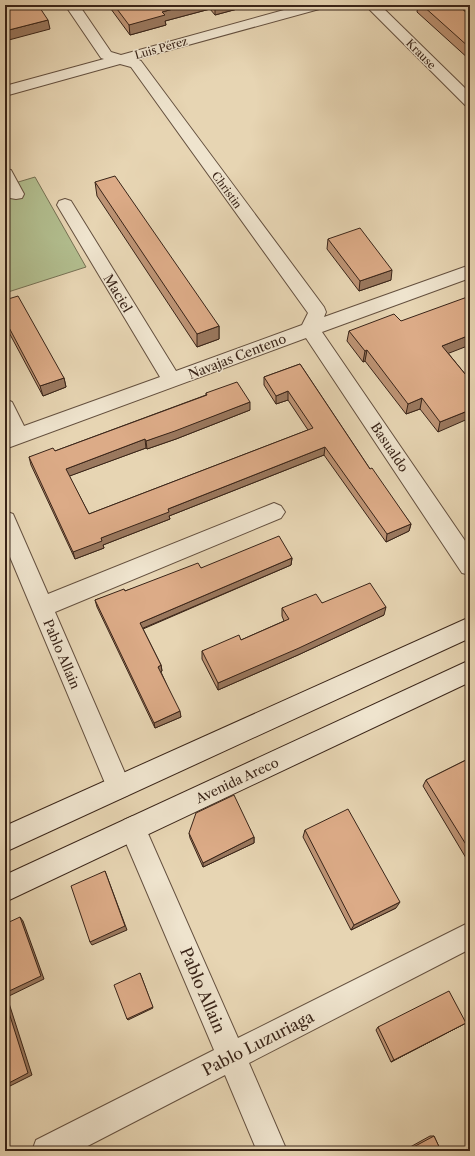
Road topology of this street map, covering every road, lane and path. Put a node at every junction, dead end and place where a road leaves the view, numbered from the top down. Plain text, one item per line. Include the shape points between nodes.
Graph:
1 (72, 5) edge
2 (318, 5) edge
3 (372, 5) edge
4 (122, 59) junction
5 (5, 91) edge
6 (470, 102) edge
7 (5, 174) edge
8 (16, 194) dead end
9 (65, 205) dead end
10 (470, 271) edge
11 (310, 329) junction
12 (172, 380) junction
13 (5, 407) edge
14 (12, 438) edge
15 (274, 512) dead end
16 (5, 520) edge
17 (470, 566) edge
18 (42, 607) junction
19 (470, 627) edge
20 (470, 671) edge
21 (119, 787) junction
22 (133, 829) junction
23 (5, 840) edge
24 (5, 889) edge
25 (470, 935) edge
26 (231, 1056) junction
27 (47, 1151) edge
28 (272, 1151) edge

1 - 4 street via 106,55
2 - 4 street, Luis Pérez
3 - 6 street, Krause
4 - 5 street, Luis Pérez
4 - 11 street, Christin via 136,64 317,312
7 - 8 street
9 - 12 street, Maciel
10 - 11 street, Navajas Centeno
11 - 12 street, Navajas Centeno
11 - 17 street, Basualdo
12 - 14 street, Navajas Centeno
13 - 14 street
15 - 18 street
16 - 18 street, Pablo Allain
18 - 21 street, Pablo Allain
19 - 21 street
20 - 22 street, Avenida Areco
21 - 23 street
22 - 24 street, Avenida Areco
22 - 26 street, Pablo Allain
25 - 26 street, Pablo Luzuriaga
26 - 27 street, Pablo Luzuriaga
26 - 28 street, Pablo Allain

